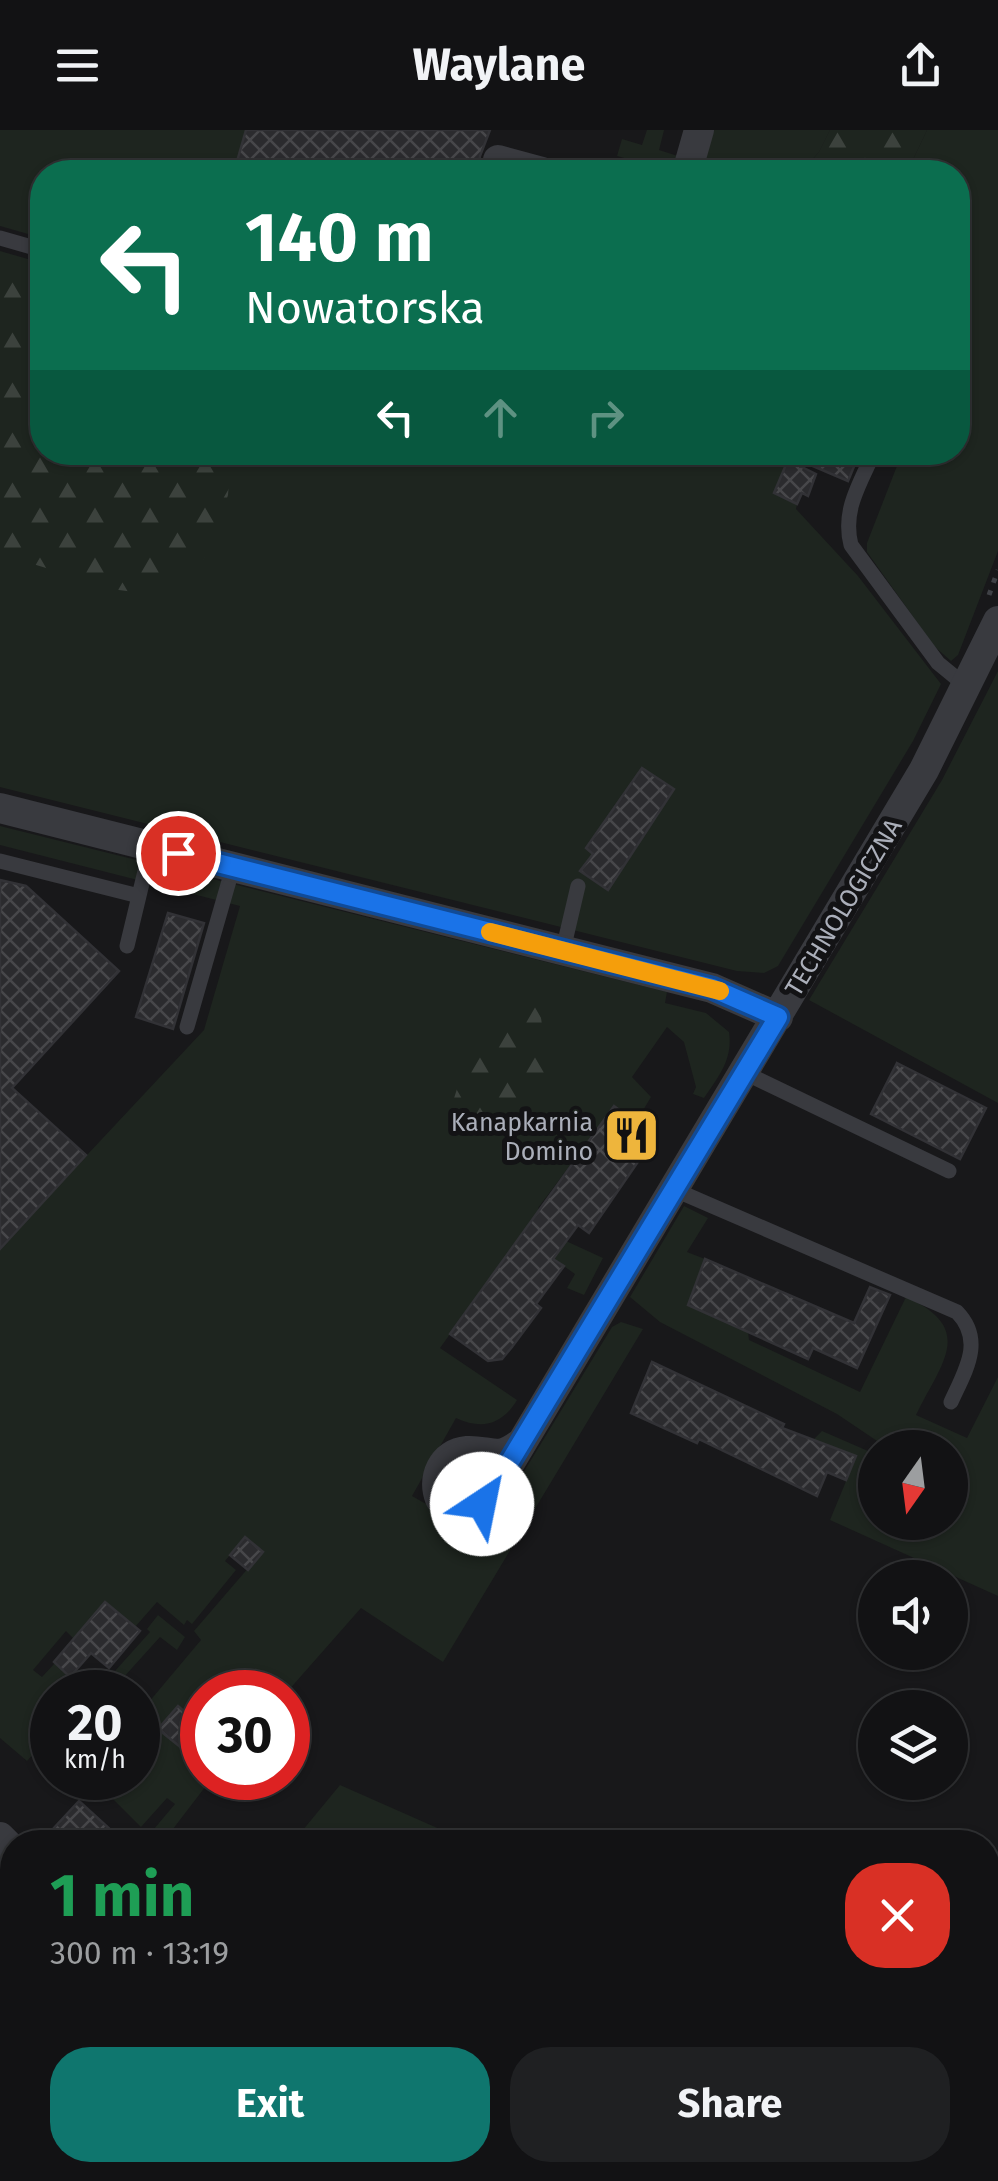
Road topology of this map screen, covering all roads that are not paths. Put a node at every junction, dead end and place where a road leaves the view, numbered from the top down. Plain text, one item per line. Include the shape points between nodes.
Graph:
1 (699, 130) edge
2 (690, 160) edge
3 (0, 238) edge
4 (30, 247) edge
5 (868, 465) edge
6 (998, 621) edge
7 (966, 686) junction
8 (0, 808) edge
9 (151, 846) junction
10 (0, 861) edge
11 (233, 867) junction
12 (578, 886) dead end
13 (139, 896) junction
14 (126, 946) dead end
15 (563, 950) junction
16 (778, 1017) junction
17 (187, 1027) dead end
18 (745, 1074) junction
19 (949, 1171) dead end
20 (673, 1189) junction
21 (951, 1402) dead end
22 (521, 1443) dead end

1 - 2 street
3 - 4 lane
5 - 7 lane via 848,512 851,544 938,663
6 - 7 street, TECHNOLOGICZNA
7 - 16 street, TECHNOLOGICZNA
8 - 9 street
9 - 11 street
9 - 13 lane
10 - 13 lane
11 - 15 street
11 - 17 lane
12 - 15 lane
13 - 14 lane
15 - 16 street via 712,988
16 - 18 street, TECHNOLOGICZNA
18 - 19 lane
18 - 20 street, TECHNOLOGICZNA
20 - 21 lane via 957,1312 973,1348
20 - 22 street, TECHNOLOGICZNA

